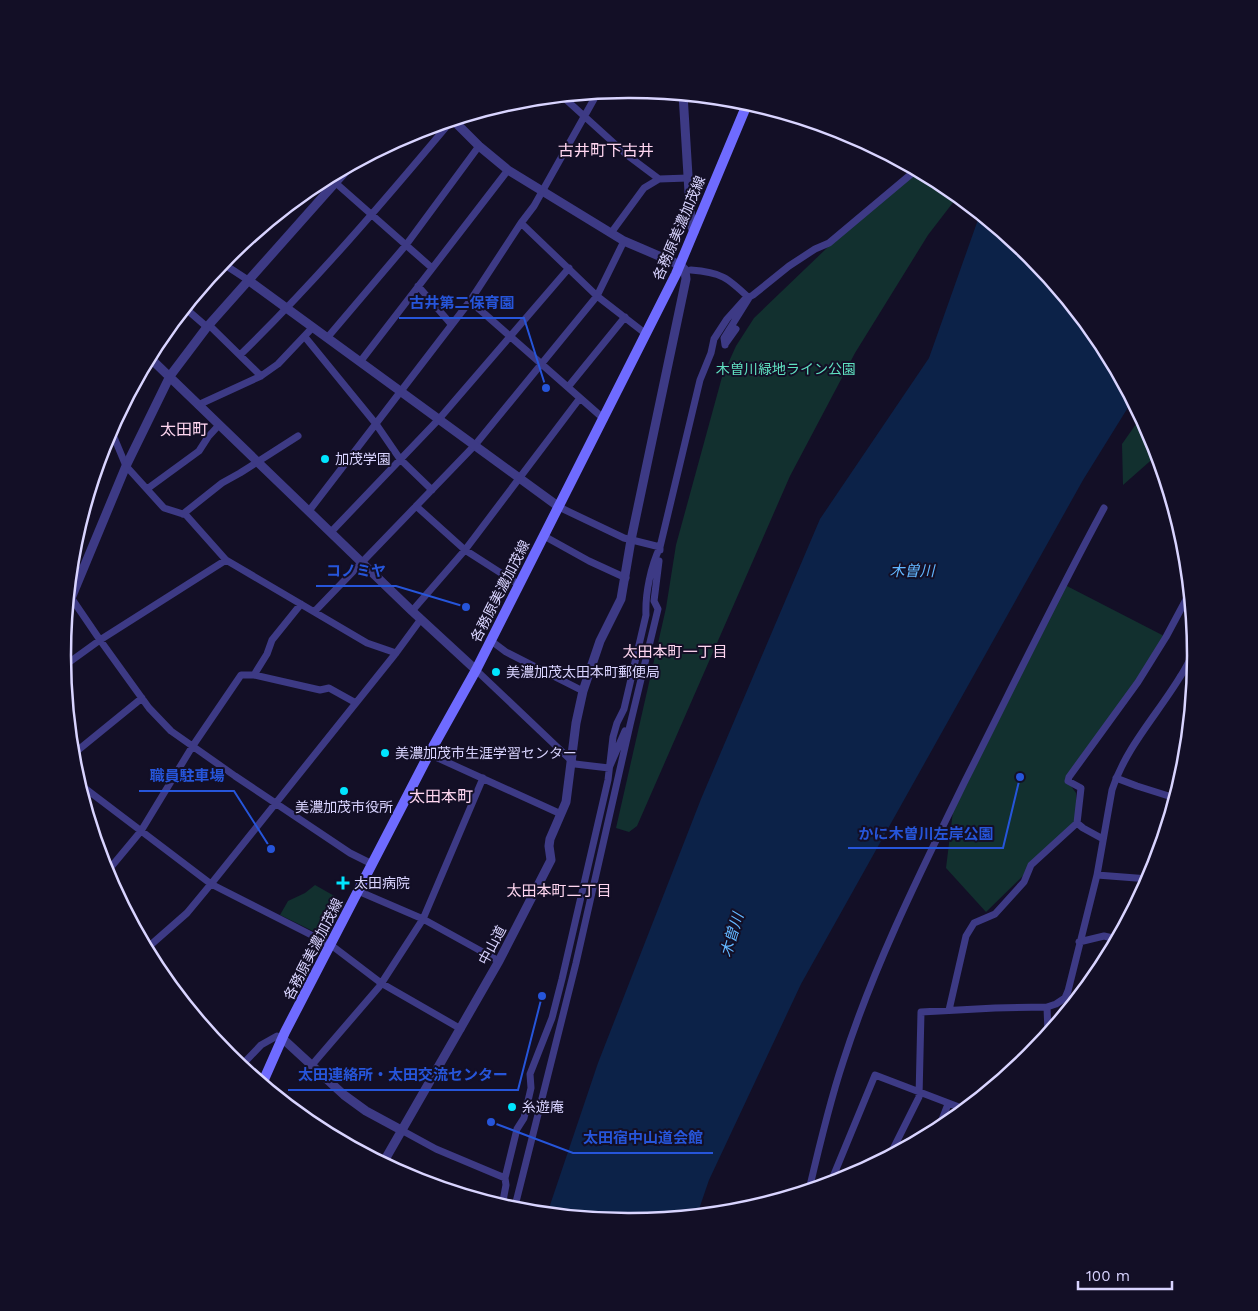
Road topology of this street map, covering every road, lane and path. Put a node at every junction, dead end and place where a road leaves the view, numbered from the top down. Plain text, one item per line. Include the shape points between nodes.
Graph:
1 (594, 99) edge
2 (682, 101) edge
3 (568, 102) edge
4 (745, 110) edge
5 (584, 116) junction
6 (458, 125) edge
7 (446, 129) edge
8 (479, 146) junction
9 (508, 170) junction
10 (911, 174) edge
11 (688, 178) junction
12 (658, 179) junction
13 (334, 182) edge
14 (325, 188) edge
15 (542, 192) junction
16 (372, 215) junction
17 (521, 223) junction
18 (694, 232) junction
19 (611, 233) junction
20 (624, 241) junction
21 (406, 245) junction
22 (680, 265) junction
23 (229, 268) edge
24 (432, 268) junction
25 (569, 268) junction
26 (691, 270) dead end
27 (248, 280) junction
28 (418, 286) junction
29 (597, 296) junction
30 (749, 298) junction
31 (470, 301) junction
32 (288, 309) junction
33 (190, 312) edge
34 (625, 317) junction
35 (451, 324) junction
36 (208, 326) junction
37 (313, 327) junction
38 (736, 329) dead end
39 (646, 334) junction
40 (510, 336) junction
41 (305, 337) junction
42 (327, 338) junction
43 (240, 355) junction
44 (155, 362) edge
45 (360, 362) junction
46 (542, 364) junction
47 (170, 376) junction
48 (260, 376) junction
49 (568, 387) junction
50 (401, 391) junction
51 (580, 398) junction
52 (198, 406) junction
53 (439, 419) junction
54 (604, 419) junction
55 (376, 424) junction
56 (219, 425) junction
57 (298, 436) dead end
58 (115, 441) edge
59 (475, 445) junction
60 (400, 459) junction
61 (258, 462) junction
62 (126, 466) junction
63 (518, 477) junction
64 (147, 489) junction
65 (432, 490) junction
66 (416, 506) junction
67 (559, 506) junction
68 (1104, 508) dead end
69 (309, 511) junction
70 (184, 514) junction
71 (331, 532) junction
72 (544, 536) junction
73 (631, 540) junction
74 (660, 547) junction
75 (464, 550) junction
76 (226, 560) junction
77 (362, 562) junction
78 (626, 578) junction
79 (76, 581) edge
80 (518, 584) junction
81 (74, 602) edge
82 (1184, 603) edge
83 (300, 604) junction
84 (412, 611) junction
85 (315, 612) junction
86 (421, 619) junction
87 (100, 640) junction
88 (490, 640) junction
89 (396, 653) junction
90 (71, 661) edge
91 (1187, 665) edge
92 (476, 670) junction
93 (254, 675) junction
94 (583, 691) junction
95 (142, 698) junction
96 (356, 703) junction
97 (630, 725) junction
98 (192, 747) junction
99 (79, 749) edge
100 (430, 754) junction
101 (572, 761) junction
102 (609, 768) junction
103 (482, 778) junction
104 (1116, 778) junction
105 (88, 791) edge
106 (1169, 796) edge
107 (276, 802) junction
108 (562, 814) junction
109 (1077, 823) junction
110 (141, 831) junction
111 (1103, 838) junction
112 (372, 864) junction
113 (113, 865) edge
114 (1096, 875) junction
115 (1140, 878) edge
116 (211, 884) junction
117 (358, 891) junction
118 (423, 919) junction
119 (1110, 937) edge
120 (1079, 942) junction
121 (152, 943) edge
122 (330, 945) junction
123 (499, 961) junction
124 (381, 983) junction
125 (1047, 1008) junction
126 (949, 1010) junction
127 (1048, 1023) edge
128 (461, 1029) junction
129 (282, 1038) junction
130 (246, 1061) edge
131 (312, 1066) junction
132 (265, 1078) edge
133 (918, 1092) junction
134 (948, 1104) junction
135 (956, 1107) edge
136 (943, 1116) edge
137 (403, 1131) junction
138 (895, 1146) edge
139 (386, 1158) edge
140 (834, 1174) edge
141 (505, 1178) junction
142 (811, 1183) edge
143 (503, 1199) edge
144 (516, 1202) edge

1 - 5 street
2 - 11 street
3 - 5 street
4 - 18 main road, 各務原美濃加茂線
5 - 12 street
5 - 15 street
6 - 8 street
7 - 16 street
8 - 9 street
8 - 21 street
9 - 15 street
9 - 24 street
10 - 30 street via 829,243 796,262
11 - 12 street
11 - 18 street
12 - 19 street via 644,188
13 - 16 street
14 - 27 street
15 - 17 street
15 - 19 street
16 - 21 street
16 - 32 street
17 - 25 street
17 - 31 street
18 - 22 main road, 各務原美濃加茂線
19 - 20 street
20 - 22 street
20 - 29 street
21 - 24 street
21 - 42 street
22 - 39 main road, 各務原美濃加茂線
22 - 73 street, 中山道 via 685,270 686,279
23 - 27 street
24 - 28 street
25 - 29 street
25 - 40 street
26 - 30 street via 716,273 730,279
27 - 32 street
27 - 36 street
28 - 35 street
28 - 45 street
29 - 34 street
29 - 46 street
30 - 38 street via 724,338 725,345
30 - 74 street via 727,319 714,339 700,380
31 - 35 street
31 - 40 street
32 - 37 street
32 - 43 street
33 - 36 street
34 - 39 street
34 - 49 street
35 - 50 street
36 - 43 street
36 - 47 street
37 - 41 street
37 - 42 street
39 - 54 main road, 各務原美濃加茂線
40 - 46 street
40 - 53 street
41 - 48 street via 278,364
41 - 55 street
42 - 45 street
43 - 48 street
44 - 47 street
45 - 50 street
46 - 49 street
46 - 59 street
47 - 52 street
47 - 62 street
48 - 52 street
49 - 51 street
50 - 53 street
50 - 55 street
51 - 54 street
51 - 63 street
52 - 56 street
53 - 59 street
53 - 60 street
54 - 67 main road, 各務原美濃加茂線
55 - 60 street
55 - 69 street
56 - 61 street
56 - 64 street via 199,451
57 - 61 street
58 - 62 street
59 - 63 street
59 - 65 street
60 - 65 street
60 - 71 street
61 - 69 street
61 - 70 street via 222,483
62 - 64 street
62 - 79 street
63 - 67 street
63 - 75 street
64 - 70 street via 164,508
65 - 66 street
66 - 75 street
66 - 77 street
67 - 72 main road, 各務原美濃加茂線
67 - 73 street
68 - 142 street via 1062,584 902,910 843,1061
69 - 71 street
70 - 76 street
71 - 77 street
72 - 78 street via 589,562
72 - 80 main road, 各務原美濃加茂線
73 - 74 street
73 - 78 street, 中山道
74 - 97 street via 654,600 658,610
74 - 102 street via 645,602 646,615 624,709 613,737
75 - 80 street
75 - 84 street
76 - 83 street
76 - 87 street
77 - 84 street
77 - 85 street
78 - 94 street, 中山道 via 621,599 600,641
80 - 88 main road, 各務原美濃加茂線
81 - 87 street
82 - 109 street via 1138,682 1069,777 1068,781 1081,788
83 - 85 street
83 - 93 street via 272,640
84 - 86 street
85 - 89 street via 367,643
86 - 89 street
86 - 92 street
87 - 90 street
87 - 95 street
88 - 92 main road, 各務原美濃加茂線
88 - 94 street via 506,652
89 - 96 street
91 - 104 street via 1134,742
92 - 100 main road, 各務原美濃加茂線
92 - 101 street
93 - 96 street via 320,690 329,688
93 - 98 street via 241,675
94 - 101 street, 中山道
95 - 98 street via 171,731
95 - 99 street
96 - 107 street
97 - 102 street
97 - 144 street via 576,963
98 - 107 street
98 - 110 street
100 - 103 street
100 - 112 main road, 各務原美濃加茂線
101 - 102 street
101 - 108 street, 中山道
102 - 141 street via 552,1018 530,1074 531,1088 524,1118 517,1129
103 - 108 street
103 - 118 street
104 - 106 street
104 - 111 street
105 - 110 street
107 - 112 street via 350,853
107 - 116 street
108 - 123 street, 中山道 via 550,839 550,864
109 - 111 street
109 - 126 street via 1031,865 1024,882 995,914 974,922 966,936
110 - 113 street
110 - 116 street
111 - 114 street
112 - 117 main road, 各務原美濃加茂線
114 - 115 street
114 - 120 street
116 - 121 street via 187,912
116 - 122 street
117 - 118 street
117 - 122 main road, 各務原美濃加茂線
118 - 123 street
118 - 124 street
119 - 120 street
120 - 125 street via 1065,998
122 - 124 street
122 - 129 main road, 各務原美濃加茂線
123 - 128 street, 中山道
124 - 128 street
124 - 131 street
125 - 126 street
125 - 127 street
126 - 133 street via 921,1012
128 - 137 street, 中山道
129 - 130 street via 277,1036 261,1045
129 - 131 street
129 - 132 main road, 各務原美濃加茂線
131 - 137 street via 356,1104
133 - 134 street
133 - 138 street via 919,1097
133 - 140 street via 875,1075
134 - 135 street
134 - 136 street
137 - 139 street, 中山道
137 - 141 street via 436,1149
141 - 143 street

